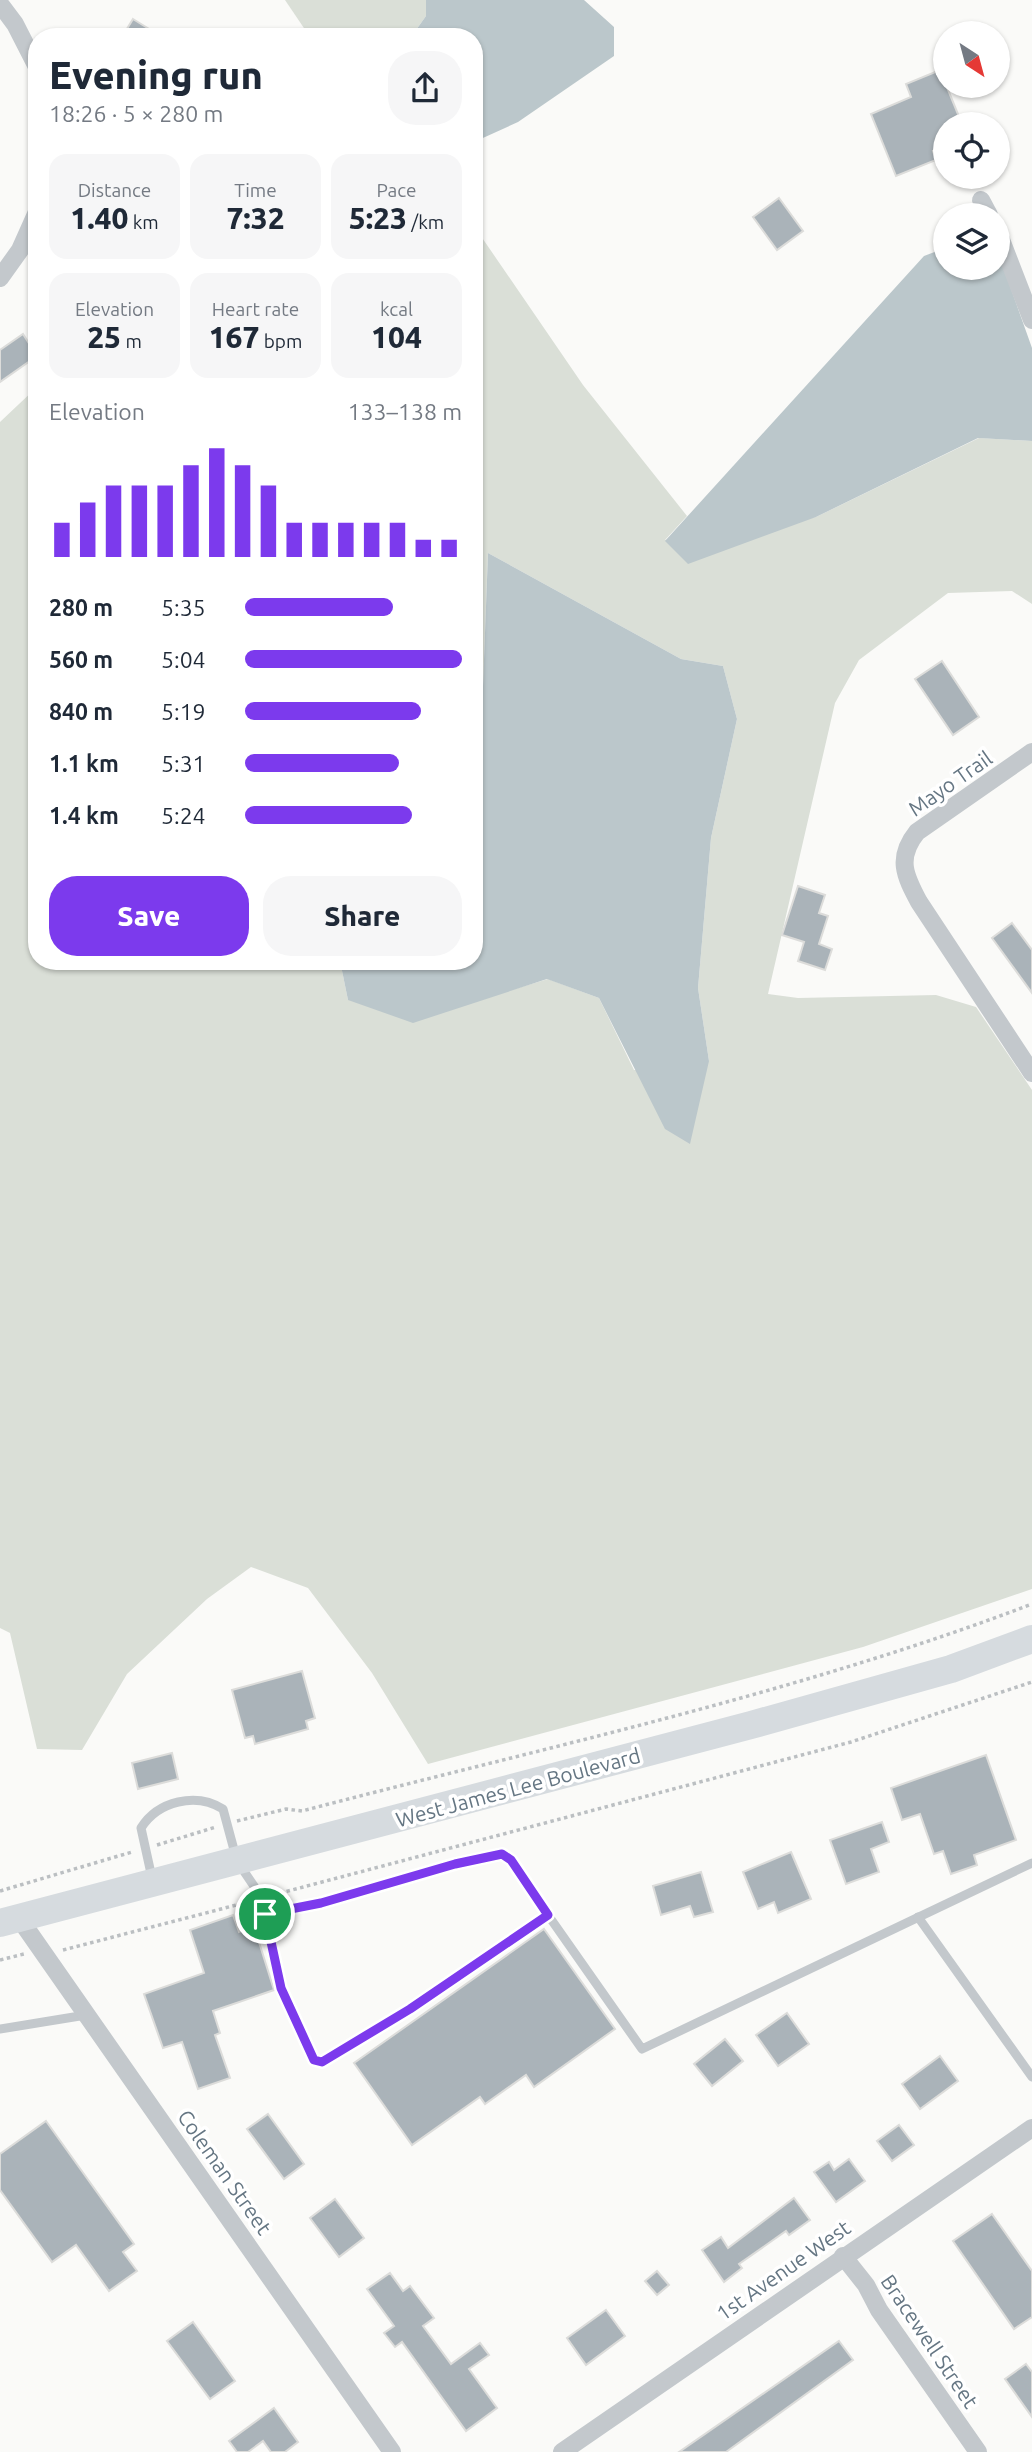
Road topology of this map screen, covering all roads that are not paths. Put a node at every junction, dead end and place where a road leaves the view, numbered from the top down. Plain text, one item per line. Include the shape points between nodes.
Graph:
1 (0, 4) edge
2 (28, 49) edge
3 (28, 232) edge
4 (1010, 263) edge
5 (0, 278) edge
6 (1032, 320) edge
7 (1032, 752) edge
8 (1032, 1073) edge
9 (1032, 1639) edge
10 (237, 1861) junction
11 (1032, 1863) edge
12 (154, 1883) junction
13 (265, 1914) junction
14 (548, 1915) junction
15 (918, 1917) junction
16 (10, 1921) edge
17 (86, 2015) junction
18 (0, 2029) edge
19 (1032, 2077) edge
20 (1032, 2128) edge
21 (844, 2256) junction
22 (392, 2452) edge
23 (562, 2452) edge
24 (978, 2452) edge

1 - 2 street
3 - 5 street
4 - 6 street
7 - 8 street, Mayo Trail via 918,832 903,859 904,874 919,902
9 - 10 main road, West James Lee Boulevard via 951,1669 791,1714
10 - 12 main road, West James Lee Boulevard
10 - 12 lane via 223,1809 210,1801 185,1801 150,1814 141,1828
10 - 13 lane via 262,1898
11 - 15 lane
12 - 16 main road, West James Lee Boulevard
13 - 14 lane via 502,1854 511,1860
13 - 14 lane via 281,1988 314,2060 322,2062 410,2009
14 - 15 lane via 642,2049
15 - 19 lane
16 - 17 street, Coleman Street via 41,1949
17 - 18 lane
17 - 22 street, Coleman Street
20 - 21 street, 1st Avenue West
21 - 23 street, 1st Avenue West
21 - 24 street, Bracewell Street

